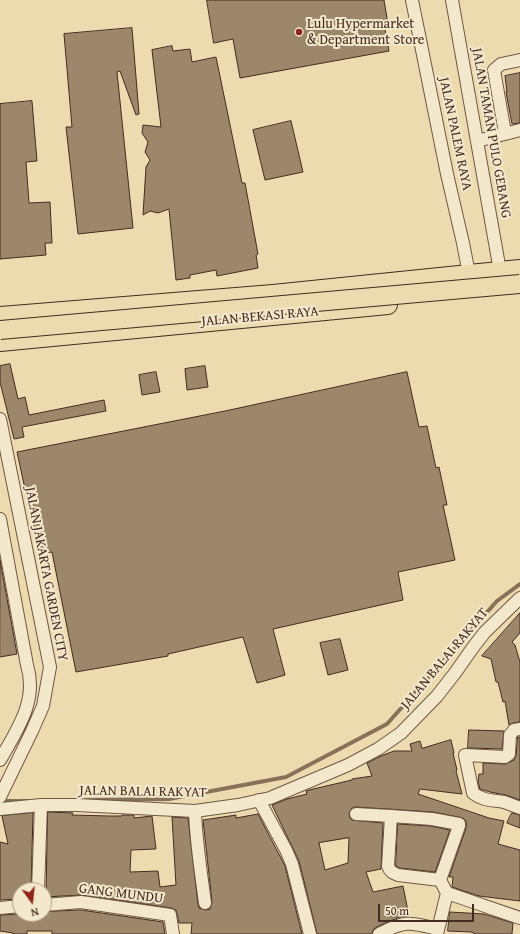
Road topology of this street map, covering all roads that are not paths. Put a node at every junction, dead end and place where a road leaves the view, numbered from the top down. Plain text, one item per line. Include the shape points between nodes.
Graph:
1 (412, 0) edge
2 (452, 0) edge
3 (520, 60) edge
4 (520, 130) edge
5 (505, 133) junction
6 (477, 141) junction
7 (520, 270) edge
8 (500, 271) junction
9 (469, 274) junction
10 (449, 276) junction
11 (520, 284) edge
12 (321, 288) junction
13 (520, 292) edge
14 (451, 299) junction
15 (76, 310) junction
16 (322, 311) junction
17 (0, 316) edge
18 (0, 330) edge
19 (74, 334) junction
20 (0, 342) edge
21 (0, 419) edge
22 (5, 469) edge
23 (0, 519) edge
24 (520, 598) edge
25 (38, 604) junction
26 (17, 608) junction
27 (520, 729) edge
28 (0, 760) edge
29 (0, 765) edge
30 (12, 774) junction
31 (0, 797) edge
32 (259, 800) junction
33 (41, 805) junction
34 (520, 808) edge
35 (0, 809) edge
36 (195, 810) junction
37 (356, 814) dead end
38 (391, 816) junction
39 (440, 880) junction
40 (38, 882) edge
41 (447, 893) junction
42 (205, 903) dead end
43 (52, 904) edge
44 (12, 907) edge
45 (0, 908) edge
46 (520, 918) edge
47 (438, 931) edge
48 (173, 934) edge
49 (310, 934) edge
50 (379, 934) edge

1 - 9 street, JALAN PALEM RAYA
2 - 6 street, JALAN TAMAN PULO GEBANG
3 - 5 street via 501,64 494,70
4 - 5 street
5 - 6 street
6 - 8 street, JALAN TAMAN PULO GEBANG
7 - 8 highway, JALAN BEKASI RAYA
8 - 9 highway, JALAN BEKASI RAYA
9 - 10 highway, JALAN BEKASI RAYA
10 - 12 highway, JALAN BEKASI RAYA
10 - 14 highway
11 - 18 highway, bridge
12 - 15 highway, JALAN BEKASI RAYA
12 - 16 highway
13 - 14 highway, JALAN BEKASI RAYA
14 - 16 highway, JALAN BEKASI RAYA
15 - 17 highway, JALAN BEKASI RAYA
15 - 19 highway
16 - 19 highway, JALAN BEKASI RAYA
19 - 20 highway, JALAN BEKASI RAYA
21 - 22 street, JALAN JAKARTA GARDEN CITY
22 - 25 street, JALAN JAKARTA GARDEN CITY
23 - 26 street
24 - 32 street, JALAN BALAI RAKYAT via 485,632 437,696 402,733 348,765 270,798
25 - 26 street
25 - 30 street, JALAN JAKARTA GARDEN CITY via 50,668 48,684 43,706
26 - 28 street via 30,677 30,690 21,725
27 - 34 street via 514,730 510,735 509,754 505,757 465,755 473,793 478,797
29 - 30 street
30 - 31 street, JALAN JAKARTA GARDEN CITY
32 - 36 street, JALAN BALAI RAKYAT
32 - 49 street via 292,864
33 - 35 street, JALAN BALAI RAKYAT
33 - 36 street, JALAN BALAI RAKYAT
33 - 40 street
36 - 42 street via 196,839
37 - 38 street
38 - 39 street via 389,870 398,875
38 - 39 street via 459,824
39 - 41 street
41 - 46 street
41 - 47 street
43 - 48 street, GANG MUNDU via 81,902 170,915
44 - 45 street
47 - 50 street via 406,923

